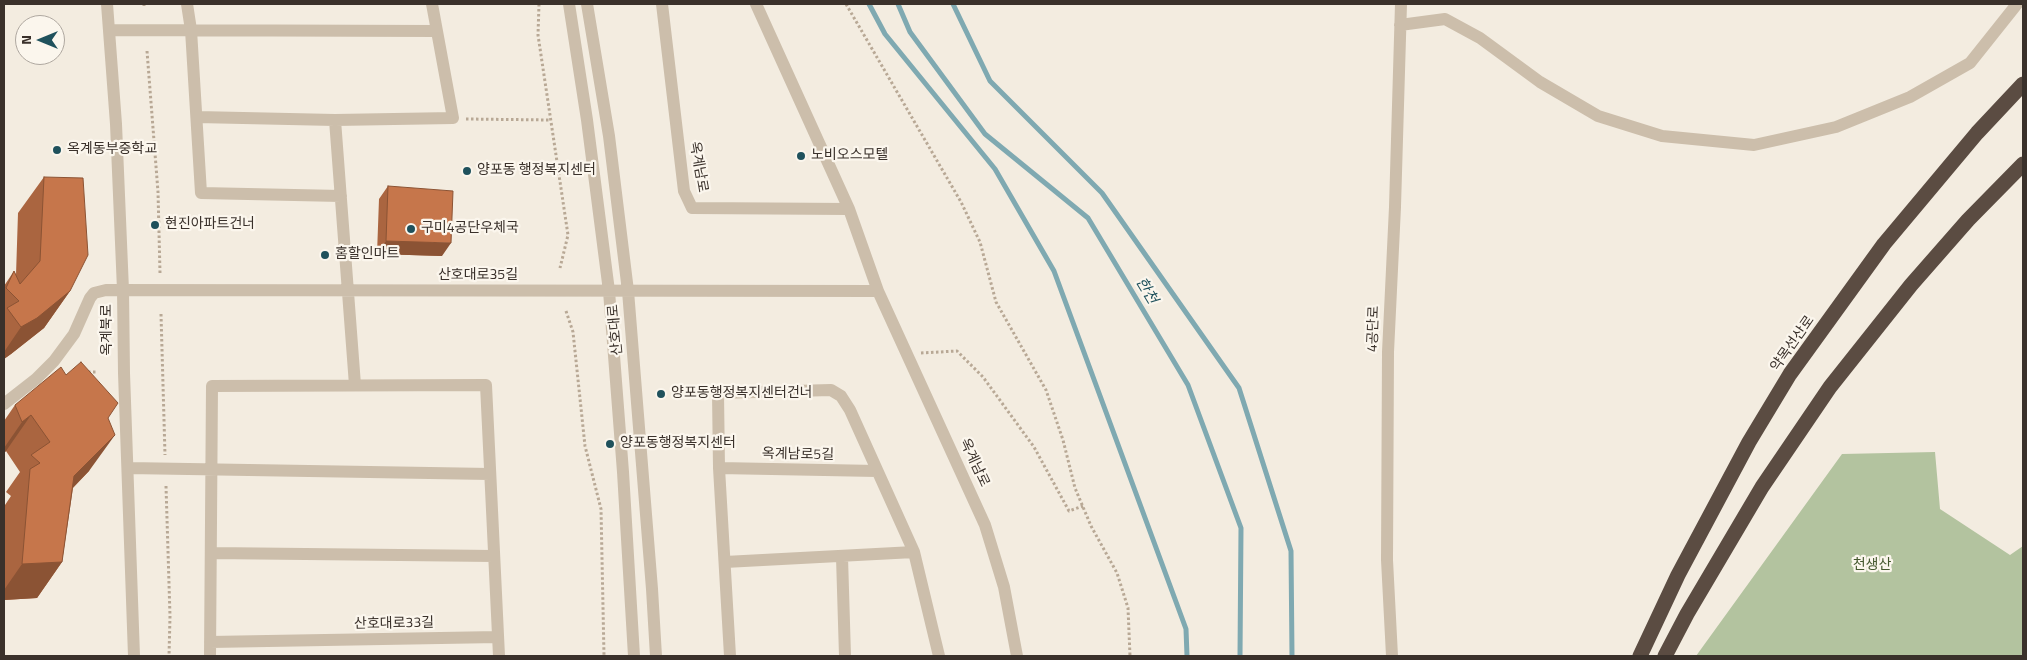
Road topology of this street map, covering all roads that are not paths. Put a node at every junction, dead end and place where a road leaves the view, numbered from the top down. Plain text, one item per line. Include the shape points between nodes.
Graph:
1 (107, 4) edge
2 (188, 4) edge
3 (432, 4) edge
4 (569, 4) edge
5 (587, 4) edge
6 (662, 4) edge
7 (756, 4) edge
8 (1401, 4) edge
9 (2017, 4) edge
10 (1400, 25) junction
11 (109, 30) junction
12 (191, 30) junction
13 (437, 31) junction
14 (2023, 84) edge
15 (197, 117) junction
16 (335, 120) junction
17 (2023, 164) edge
18 (341, 196) junction
19 (849, 209) junction
20 (123, 290) junction
21 (348, 291) junction
22 (609, 291) junction
23 (628, 291) junction
24 (878, 291) junction
25 (355, 385) junction
26 (4, 404) edge
27 (128, 468) junction
28 (719, 468) junction
29 (211, 469) junction
30 (877, 471) junction
31 (490, 474) junction
32 (914, 552) junction
33 (211, 553) junction
34 (494, 556) junction
35 (842, 557) junction
36 (724, 562) junction
37 (498, 637) junction
38 (210, 642) junction
39 (134, 656) edge
40 (210, 656) edge
41 (499, 656) edge
42 (634, 656) edge
43 (656, 656) edge
44 (730, 656) edge
45 (845, 656) edge
46 (939, 656) edge
47 (1017, 656) edge
48 (1392, 656) edge
49 (1640, 656) edge
50 (1665, 656) edge

1 - 11 street, 옥계북로
2 - 12 street
3 - 13 street
4 - 22 street, 산호대로 via 588,120
5 - 23 street, 산호대로 via 609,136
6 - 19 street, 옥계남로 via 684,191 692,208
7 - 19 street, 옥계남로
8 - 10 street, 4공단로
9 - 10 street via 1970,63 1910,97 1836,127 1754,145 1662,136 1598,116 1540,82 1480,38 1445,19
10 - 48 street, 4공단로 via 1388,352 1387,560
11 - 12 street
11 - 20 street, 옥계북로
12 - 13 street
12 - 15 street
13 - 16 street via 453,118
14 - 49 highway, 약목선산로 via 1977,133 1884,244 1790,374 1748,442 1678,575
15 - 16 street
15 - 18 street via 201,193
16 - 18 street
17 - 50 highway via 1911,285 1830,387 1762,487
18 - 21 street
19 - 24 street, 옥계남로
20 - 21 street, 산호대로35길
20 - 26 street, 산호대로35길 via 94,293 64,349 48,368
20 - 27 street, 옥계북로
21 - 22 street, 산호대로35길
21 - 25 street
22 - 23 street
22 - 42 street, 산호대로 via 624,472
23 - 24 street
23 - 43 street, 산호대로
24 - 47 street, 옥계남로 via 985,525 1004,587
25 - 29 street via 212,386
25 - 31 street via 486,385
27 - 29 street
27 - 39 street, 옥계북로
28 - 30 street, 옥계남로5길
28 - 30 street via 718,393 831,390 841,396 850,410
28 - 36 street
29 - 31 street
29 - 33 street
30 - 32 street
31 - 34 street
32 - 35 street
32 - 46 street
33 - 34 street
33 - 38 street
34 - 37 street
35 - 36 street
35 - 45 street
36 - 44 street
37 - 38 street, 산호대로33길
37 - 41 street
38 - 40 street

